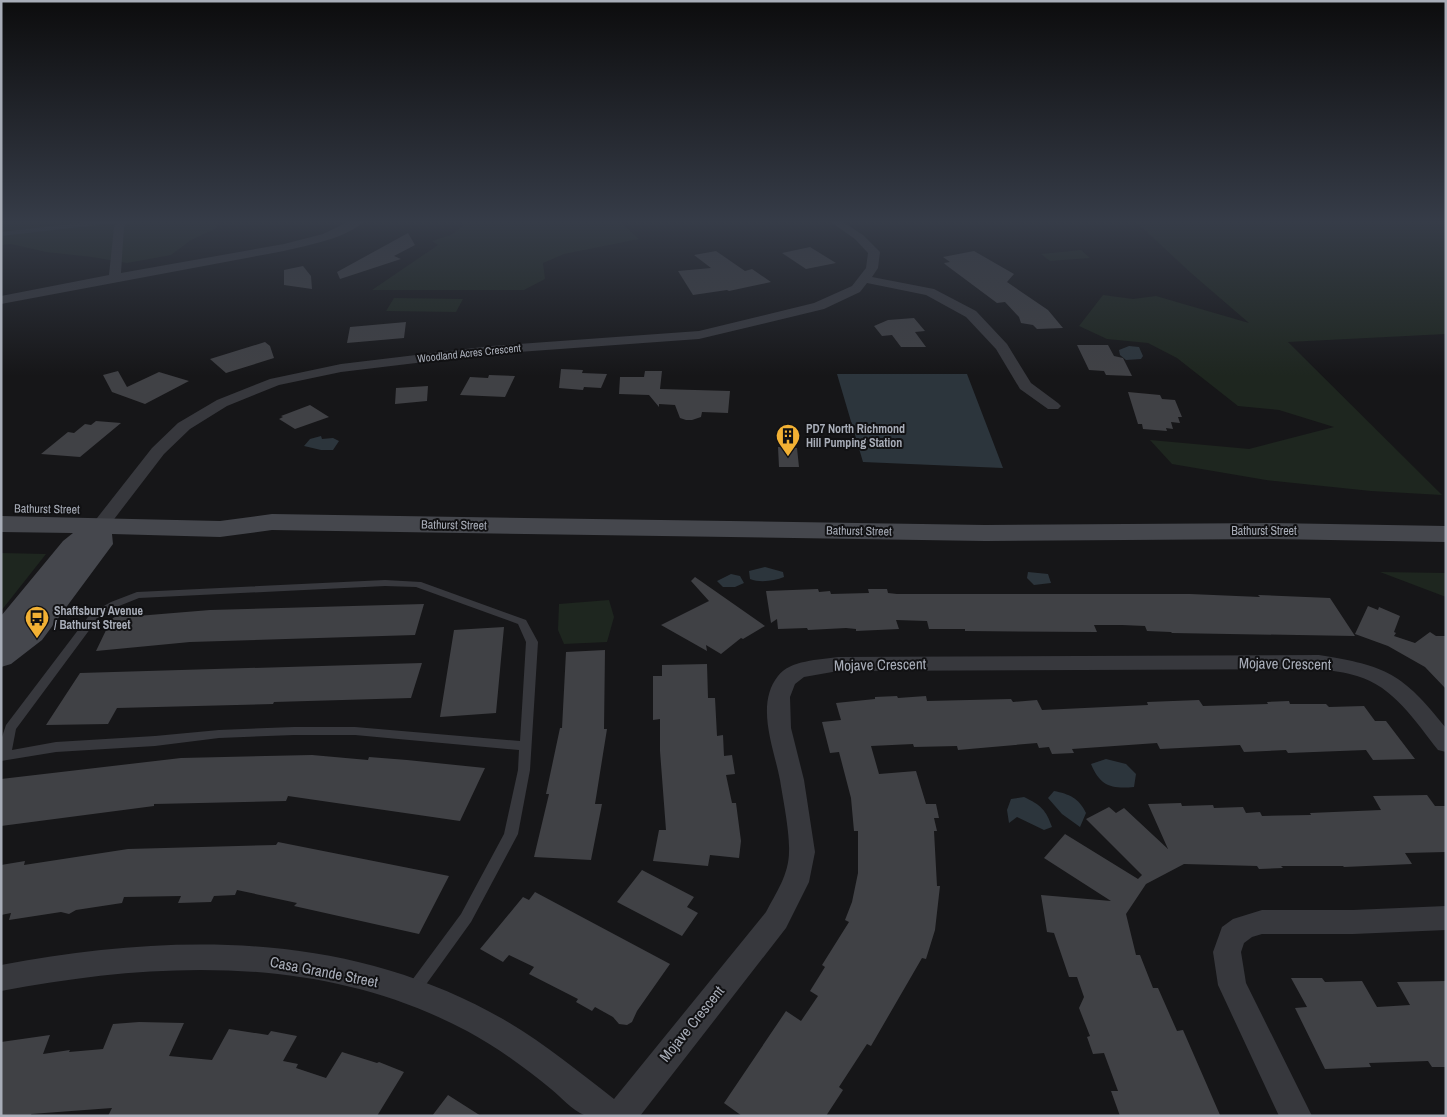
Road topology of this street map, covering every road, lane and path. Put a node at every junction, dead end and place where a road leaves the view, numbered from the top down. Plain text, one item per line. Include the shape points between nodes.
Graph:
1 (115, 272) edge
2 (143, 272) edge
3 (869, 272) edge
4 (115, 277) junction
5 (864, 279) junction
6 (1, 300) edge
7 (1053, 406) dead end
8 (1, 508) edge
9 (106, 518) junction
10 (1, 524) edge
11 (1446, 534) edge
12 (1, 636) edge
13 (1, 657) edge
14 (1446, 744) edge
15 (526, 746) junction
16 (3, 756) edge
17 (1446, 918) edge
18 (1, 978) edge
19 (412, 992) junction
20 (610, 1116) edge
21 (620, 1116) edge
22 (1296, 1116) edge

1 - 4 street
2 - 4 street
3 - 5 street, Woodland Acres Crescent
4 - 6 street
5 - 7 street via 930,292 971,314 1002,347 1024,386
5 - 9 street, Woodland Acres Crescent via 856,289 819,306 699,335 491,350 341,368 275,382 222,403 184,426 158,450
8 - 9 main road, Bathurst Street
9 - 10 main road, Bathurst Street
9 - 11 main road, Bathurst Street via 220,529 272,522 985,533 1272,531
9 - 12 main road via 72,546
9 - 13 main road via 95,552 32,633
14 - 21 street, Mojave Crescent via 1405,695 1387,682 1370,672 1319,662 838,664 798,671 786,680 778,697 780,728 792,780 802,852 796,882 776,920
15 - 16 lane via 355,731 294,731 56,747
15 - 16 lane via 532,642 522,622 416,584 385,583 137,594 95,615 10,728
15 - 19 lane via 511,834 466,918
17 - 22 street via 1262,922 1243,928 1232,936 1227,952 1232,985
18 - 19 street, Casa Grande Street via 133,958 214,957 307,966
19 - 20 street, Casa Grande Street via 478,1021 553,1071

